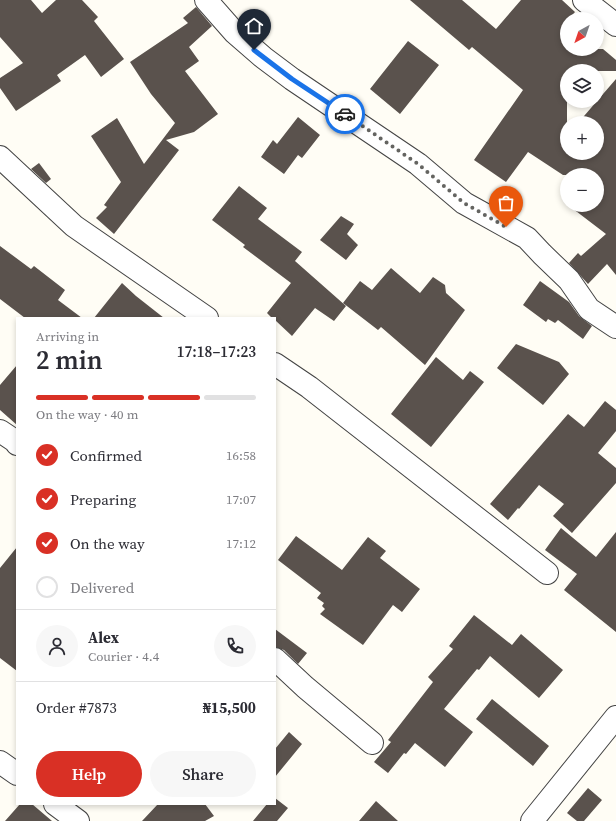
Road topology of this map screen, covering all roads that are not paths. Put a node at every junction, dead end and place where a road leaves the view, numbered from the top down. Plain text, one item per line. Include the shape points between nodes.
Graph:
1 (206, 0) edge
2 (584, 0) edge
3 (616, 25) edge
4 (0, 157) edge
5 (206, 317) edge
6 (616, 327) edge
7 (276, 365) edge
8 (0, 431) edge
9 (16, 442) edge
10 (547, 573) dead end
11 (276, 660) edge
12 (616, 717) edge
13 (372, 743) dead end
14 (0, 762) edge
15 (16, 773) edge
16 (57, 805) edge
17 (78, 821) edge
18 (532, 821) edge

1 - 6 street via 235,34 269,62 418,164 464,203 527,238 569,280 589,308
2 - 3 street
4 - 5 street via 74,226
7 - 10 street via 309,387
8 - 9 street
11 - 13 street via 305,688
12 - 18 street
14 - 15 street
16 - 17 street

